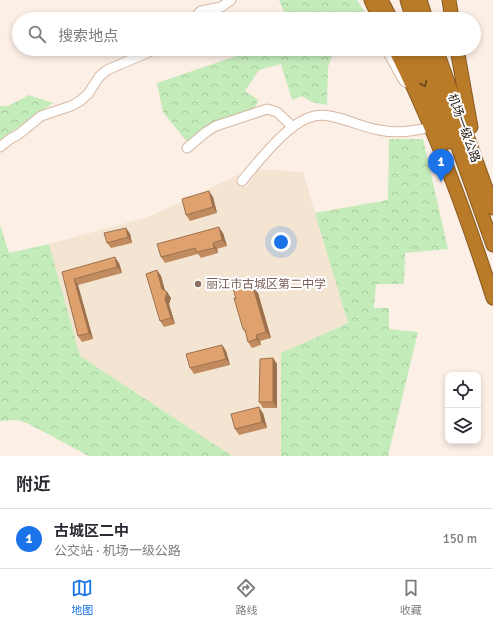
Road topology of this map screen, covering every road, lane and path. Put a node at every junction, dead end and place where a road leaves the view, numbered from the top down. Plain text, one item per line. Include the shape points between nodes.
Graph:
1 (231, 0) edge
2 (371, 0) edge
3 (381, 0) edge
4 (407, 0) edge
5 (420, 0) edge
6 (449, 0) edge
7 (200, 12) edge
8 (377, 12) edge
9 (388, 12) edge
10 (411, 12) edge
11 (424, 12) edge
12 (451, 12) edge
13 (140, 56) edge
14 (390, 56) edge
15 (398, 56) edge
16 (411, 56) edge
17 (426, 56) edge
18 (438, 56) edge
19 (458, 56) edge
20 (412, 85) junction
21 (293, 127) junction
22 (430, 127) junction
23 (0, 147) edge
24 (187, 148) dead end
25 (242, 181) dead end
26 (489, 209) edge
27 (493, 245) edge
28 (493, 298) edge

1 - 7 street via 221,7
2 - 8 highway
3 - 9 highway
4 - 10 highway
5 - 11 highway
6 - 12 highway
13 - 23 street via 107,70 80,101 41,116
14 - 20 street via 404,81
15 - 20 highway
16 -> 26 highway via 447,141
17 - 26 highway, 机场一级公路
18 - 26 highway, 机场一级公路
19 - 26 highway
20 - 22 highway
21 - 22 street via 310,116 322,115 390,132 407,132
21 - 24 street via 277,112 267,109 216,126
21 - 25 street via 274,143
22 - 28 highway via 462,205
26 - 27 highway

